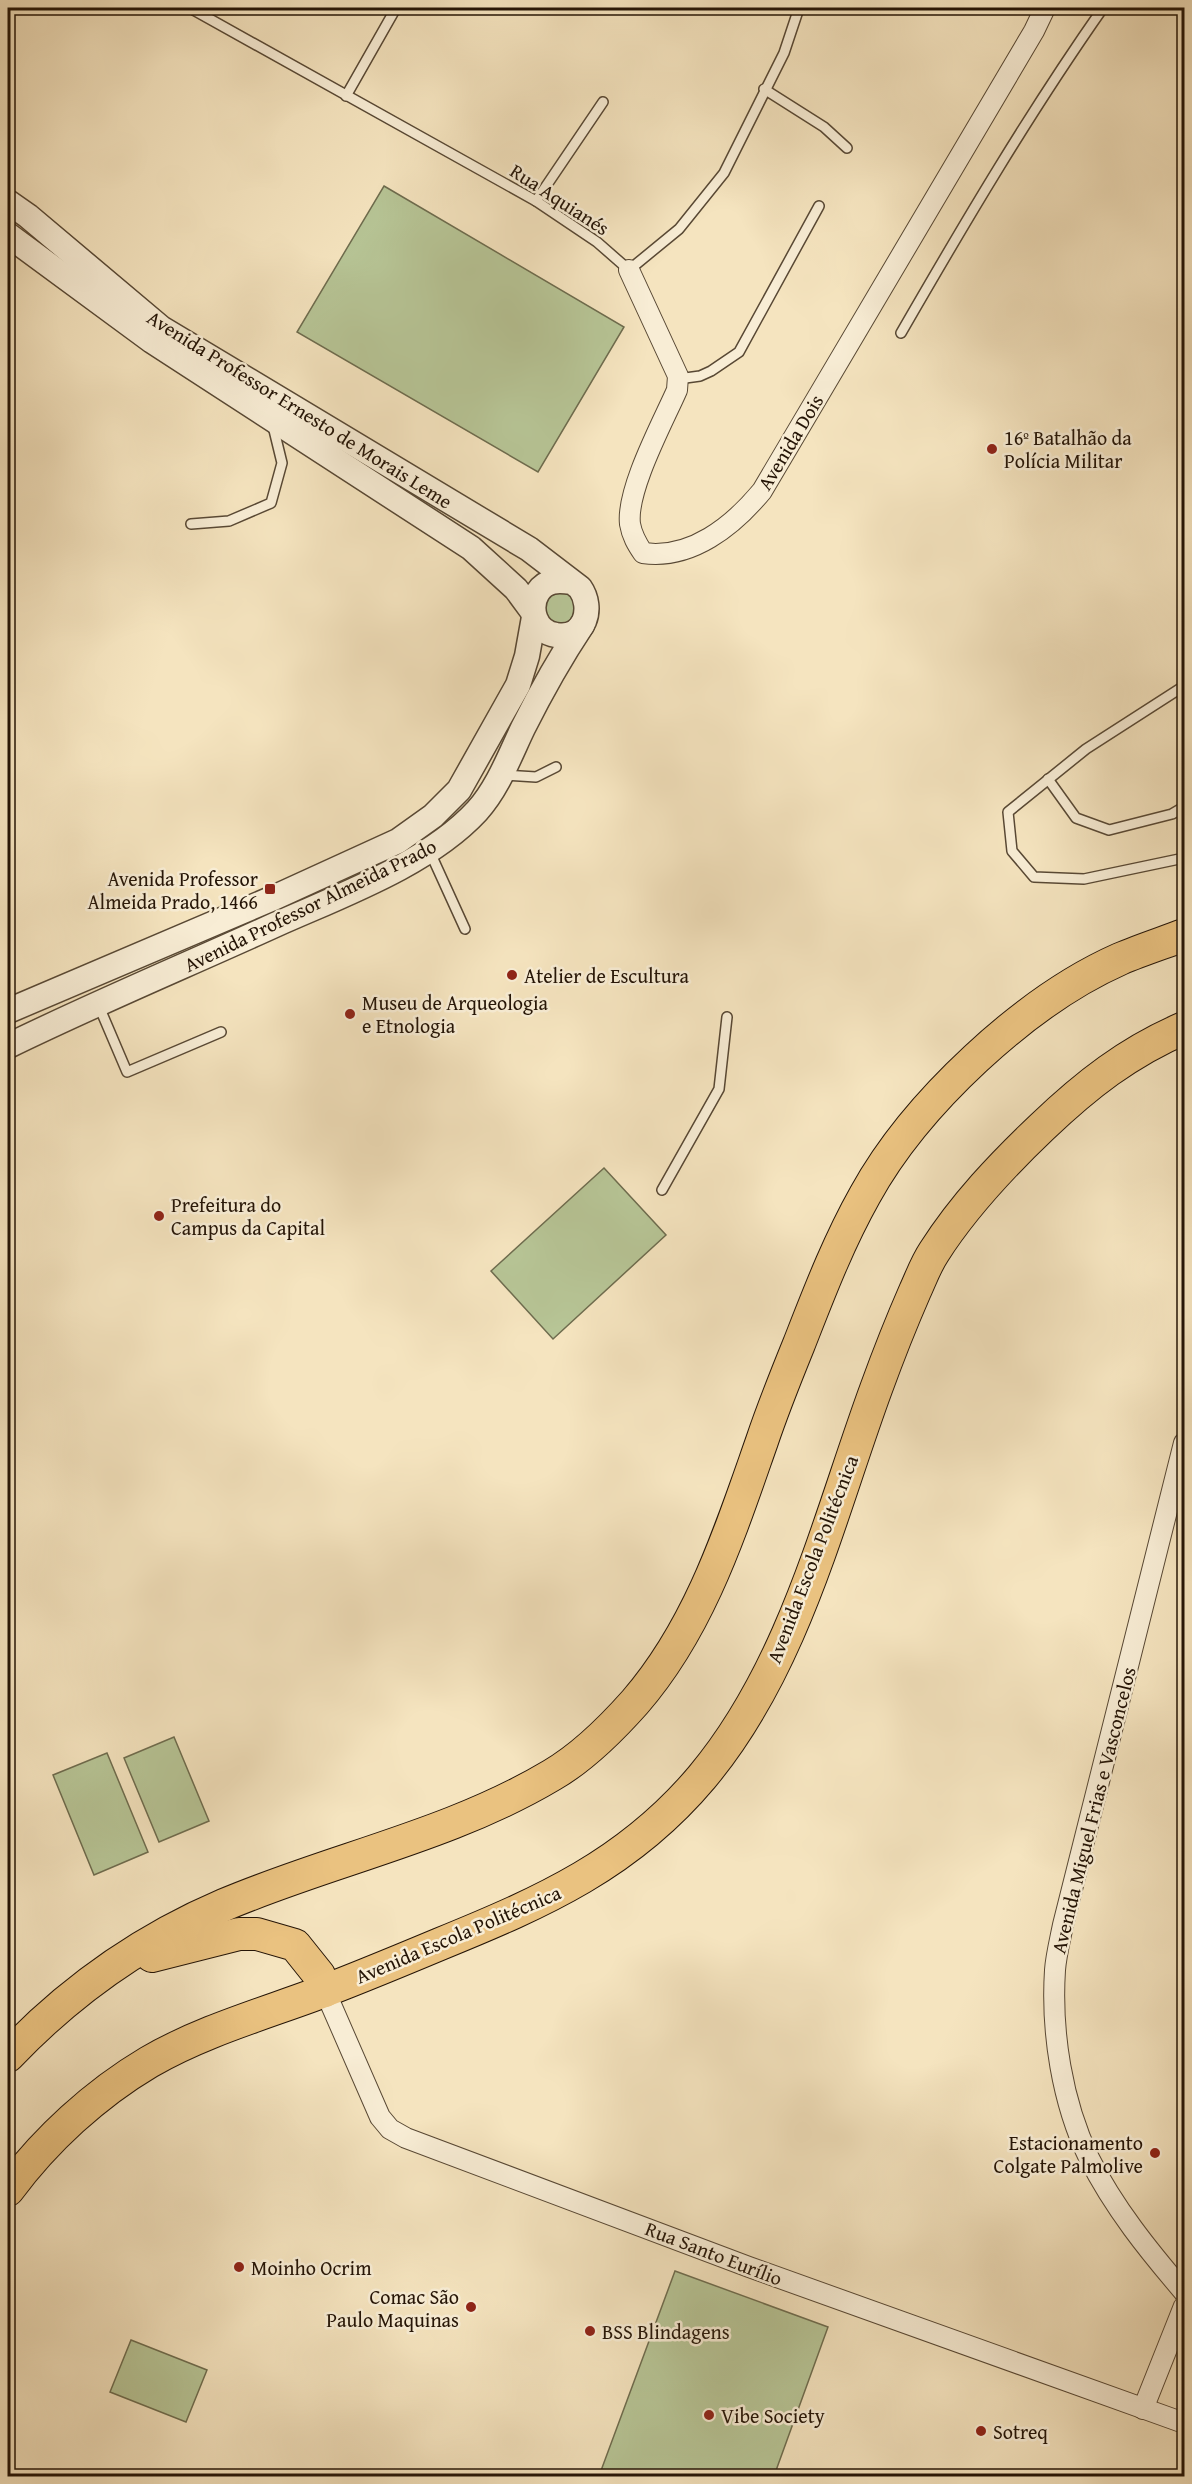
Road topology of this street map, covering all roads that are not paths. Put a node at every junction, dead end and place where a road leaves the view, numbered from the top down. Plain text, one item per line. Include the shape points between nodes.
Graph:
1 (190, 8) edge
2 (396, 8) edge
3 (799, 8) edge
4 (1045, 8) edge
5 (1103, 8) edge
6 (764, 89) junction
7 (346, 96) junction
8 (603, 102) dead end
9 (847, 148) dead end
10 (536, 201) junction
11 (8, 202) edge
12 (819, 206) dead end
13 (8, 235) edge
14 (629, 270) junction
15 (901, 333) dead end
16 (677, 380) junction
17 (271, 417) junction
18 (191, 524) dead end
19 (571, 582) junction
20 (533, 614) junction
21 (582, 625) junction
22 (1185, 686) edge
23 (556, 767) dead end
24 (500, 775) junction
25 (1048, 779) junction
26 (1185, 807) edge
27 (429, 850) junction
28 (1185, 858) edge
29 (465, 930) dead end
30 (1185, 935) edge
31 (64, 985) junction
32 (98, 1004) junction
33 (17, 1007) edge
34 (69, 1016) junction
35 (727, 1017) dead end
36 (46, 1027) junction
37 (1185, 1028) edge
38 (220, 1032) dead end
39 (8, 1046) edge
40 (662, 1190) dead end
41 (1185, 1443) edge
42 (102, 1972) junction
43 (325, 1991) junction
44 (8, 2056) edge
45 (8, 2190) edge
46 (1185, 2292) edge
47 (1185, 2306) edge
48 (1143, 2409) junction
49 (1185, 2423) edge

1 - 7 lane, Rua Aquianés
2 - 7 lane
3 - 6 lane via 784,53
4 - 16 street, Avenida Dois via 762,491 746,511 697,546 657,555 643,554 634,539 630,510 634,491 677,390
5 - 15 lane via 969,215
6 - 9 lane via 824,127
6 - 14 lane via 756,114 724,173 679,229
7 - 10 lane, Rua Aquianés
8 - 10 lane
10 - 14 lane, Rua Aquianés via 597,242
11 - 19 street, Avenida Professor Ernesto de Morais Leme via 161,328 529,549
12 - 16 lane via 739,352 700,376
13 - 17 street, Avenida Professor Ernesto de Morais Leme via 152,341
14 - 16 street
17 - 18 lane via 282,463 271,503 229,521
17 - 20 street, Avenida Professor Ernesto de Morais Leme via 471,548 516,589
19 - 20 street via 556,580 542,586 534,599
19 - 21 street via 586,596 588,611
20 - 21 street via 542,629 555,635 570,634
20 - 31 street, Avenida Professor Almeida Prado via 518,685 459,790 433,816 398,841
21 - 24 street, Avenida Professor Almeida Prado via 540,694
22 - 25 lane via 1086,749
23 - 24 lane via 536,777
24 - 27 street, Avenida Professor Almeida Prado via 478,809
25 - 26 lane via 1076,818 1109,830
25 - 28 lane via 1008,812 1012,851 1034,877 1084,879
27 - 29 lane
27 - 32 street, Avenida Professor Almeida Prado via 320,905
30 - 42 highway via 1119,960 1069,987 1020,1021 952,1082 890,1154 833,1257 763,1435 725,1547 695,1612 666,1662 637,1701 604,1734 551,1776 473,1814 225,1905
31 - 33 street, Avenida Professor Almeida Prado
31 - 34 street via 61,1000
32 - 34 street, Avenida Professor Almeida Prado
32 - 38 lane via 126,1072
33 - 36 street via 43,1012
34 - 36 street, Avenida Professor Almeida Prado
35 - 40 lane via 719,1089
36 - 39 street, Avenida Professor Almeida Prado
37 - 43 highway, Avenida Escola Politécnica via 1149,1043 1106,1071 1060,1110 999,1168 932,1255 893,1341 810,1577 777,1656 750,1709 702,1777 635,1843 562,1891
41 - 46 street, Avenida Miguel Frias e Vasconcelos via 1063,1925 1055,1970 1063,2079 1089,2157 1144,2245
42 - 43 highway via 176,1948 239,1934 257,1934 295,1945 319,1975
42 - 44 highway
43 - 45 highway, Avenida Escola Politécnica via 212,2032 149,2062 66,2126
43 - 48 street, Rua Santo Eurílio via 380,2117 390,2129 406,2138 749,2268
47 - 48 street
48 - 49 street, Rua Santo Eurílio

